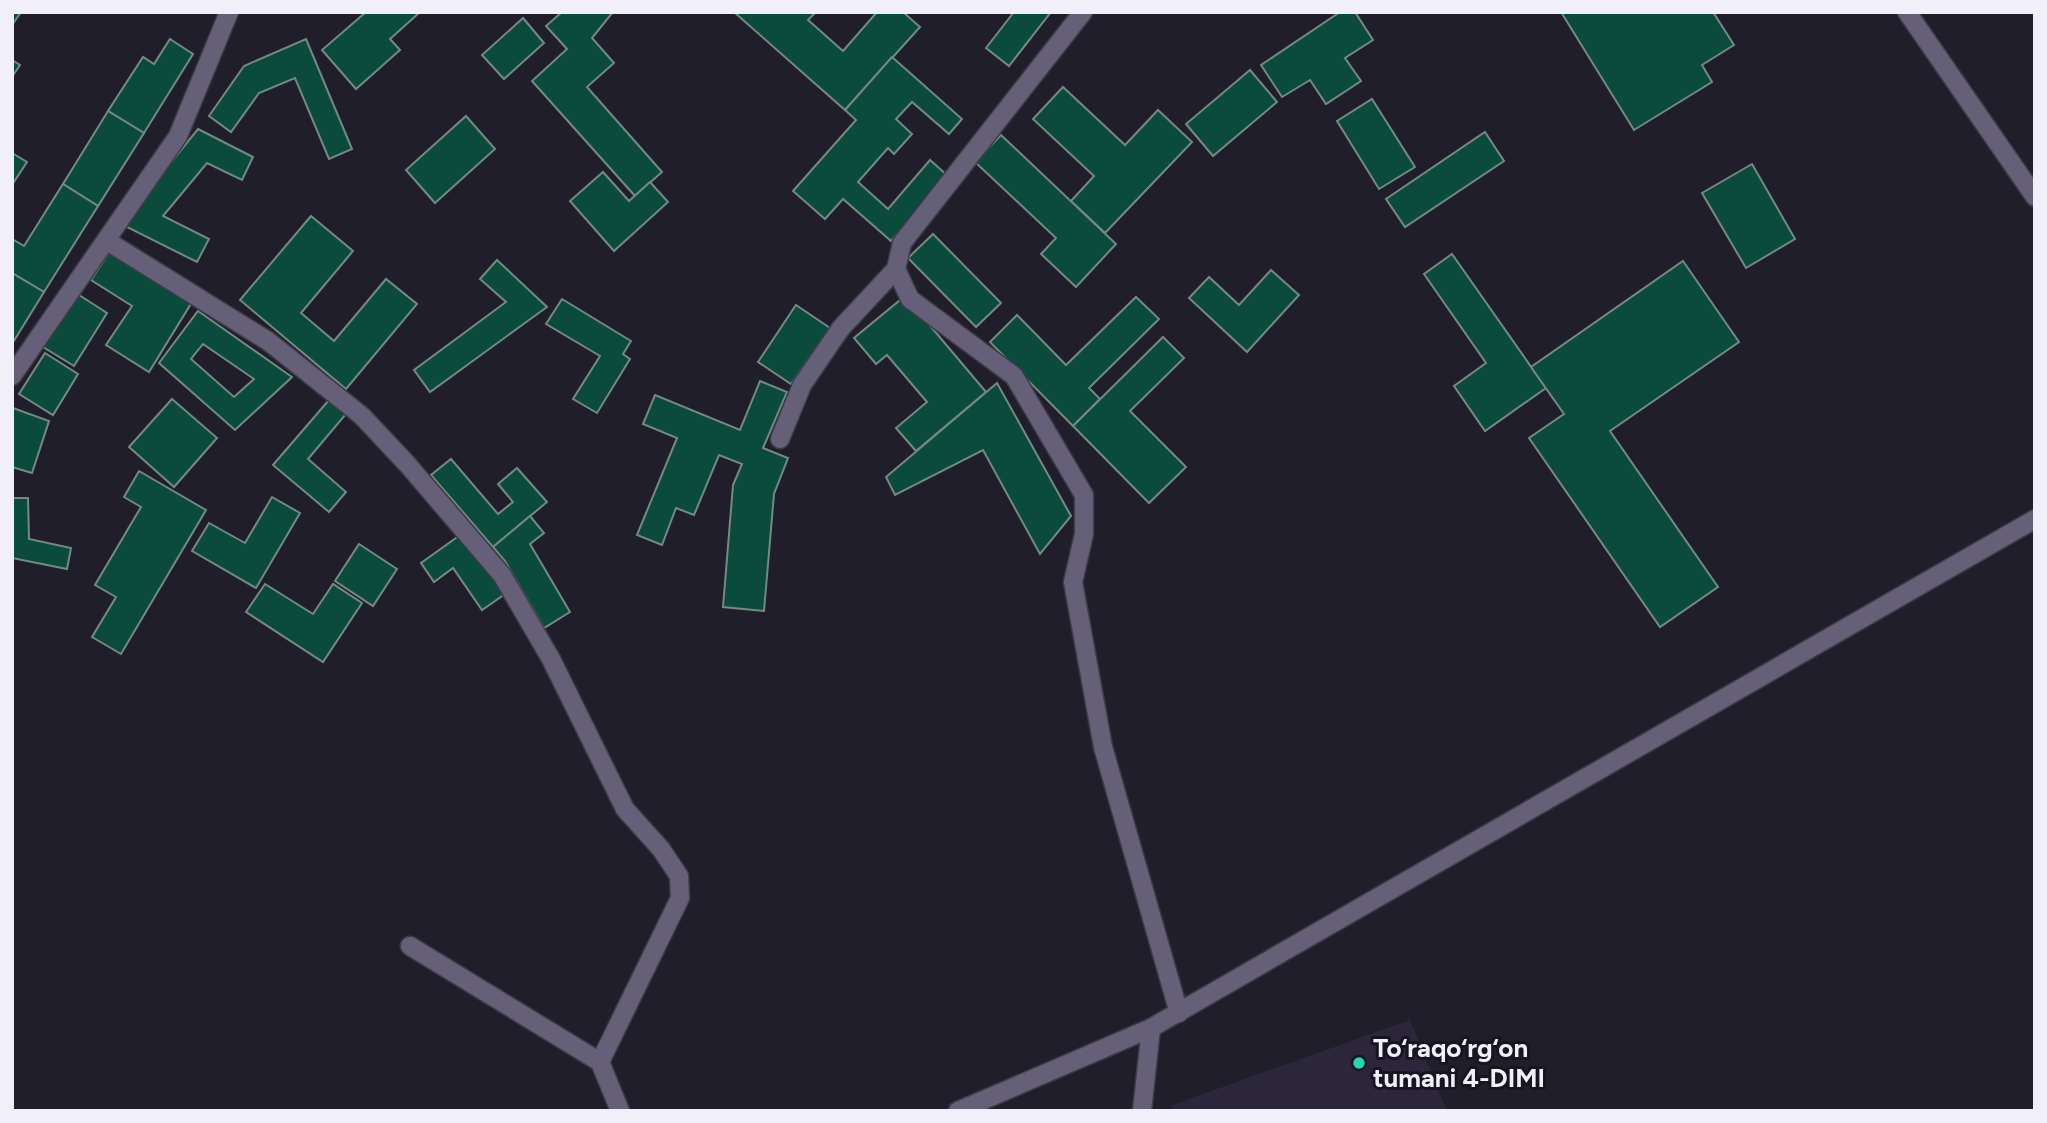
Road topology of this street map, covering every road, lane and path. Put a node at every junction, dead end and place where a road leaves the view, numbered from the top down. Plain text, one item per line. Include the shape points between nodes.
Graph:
1 (229, 12) edge
2 (1083, 12) edge
3 (1907, 12) edge
4 (2035, 197) edge
5 (107, 241) junction
6 (896, 269) junction
7 (12, 376) edge
8 (780, 439) dead end
9 (2035, 519) edge
10 (410, 946) dead end
11 (1179, 1013) junction
12 (1151, 1028) junction
13 (600, 1062) junction
14 (620, 1111) edge
15 (958, 1111) edge
16 (1142, 1111) edge

1 - 5 street via 178,136
2 - 6 street via 902,243
3 - 4 street
5 - 7 street
5 - 13 street via 268,341 362,416 502,576 551,659 625,808 679,876 680,898
6 - 8 street via 841,328 802,385
6 - 11 street via 910,299 1013,376 1084,495 1084,534 1073,582 1103,747
9 - 11 street
10 - 13 street
11 - 12 street
12 - 15 street
12 - 16 street
13 - 14 street

